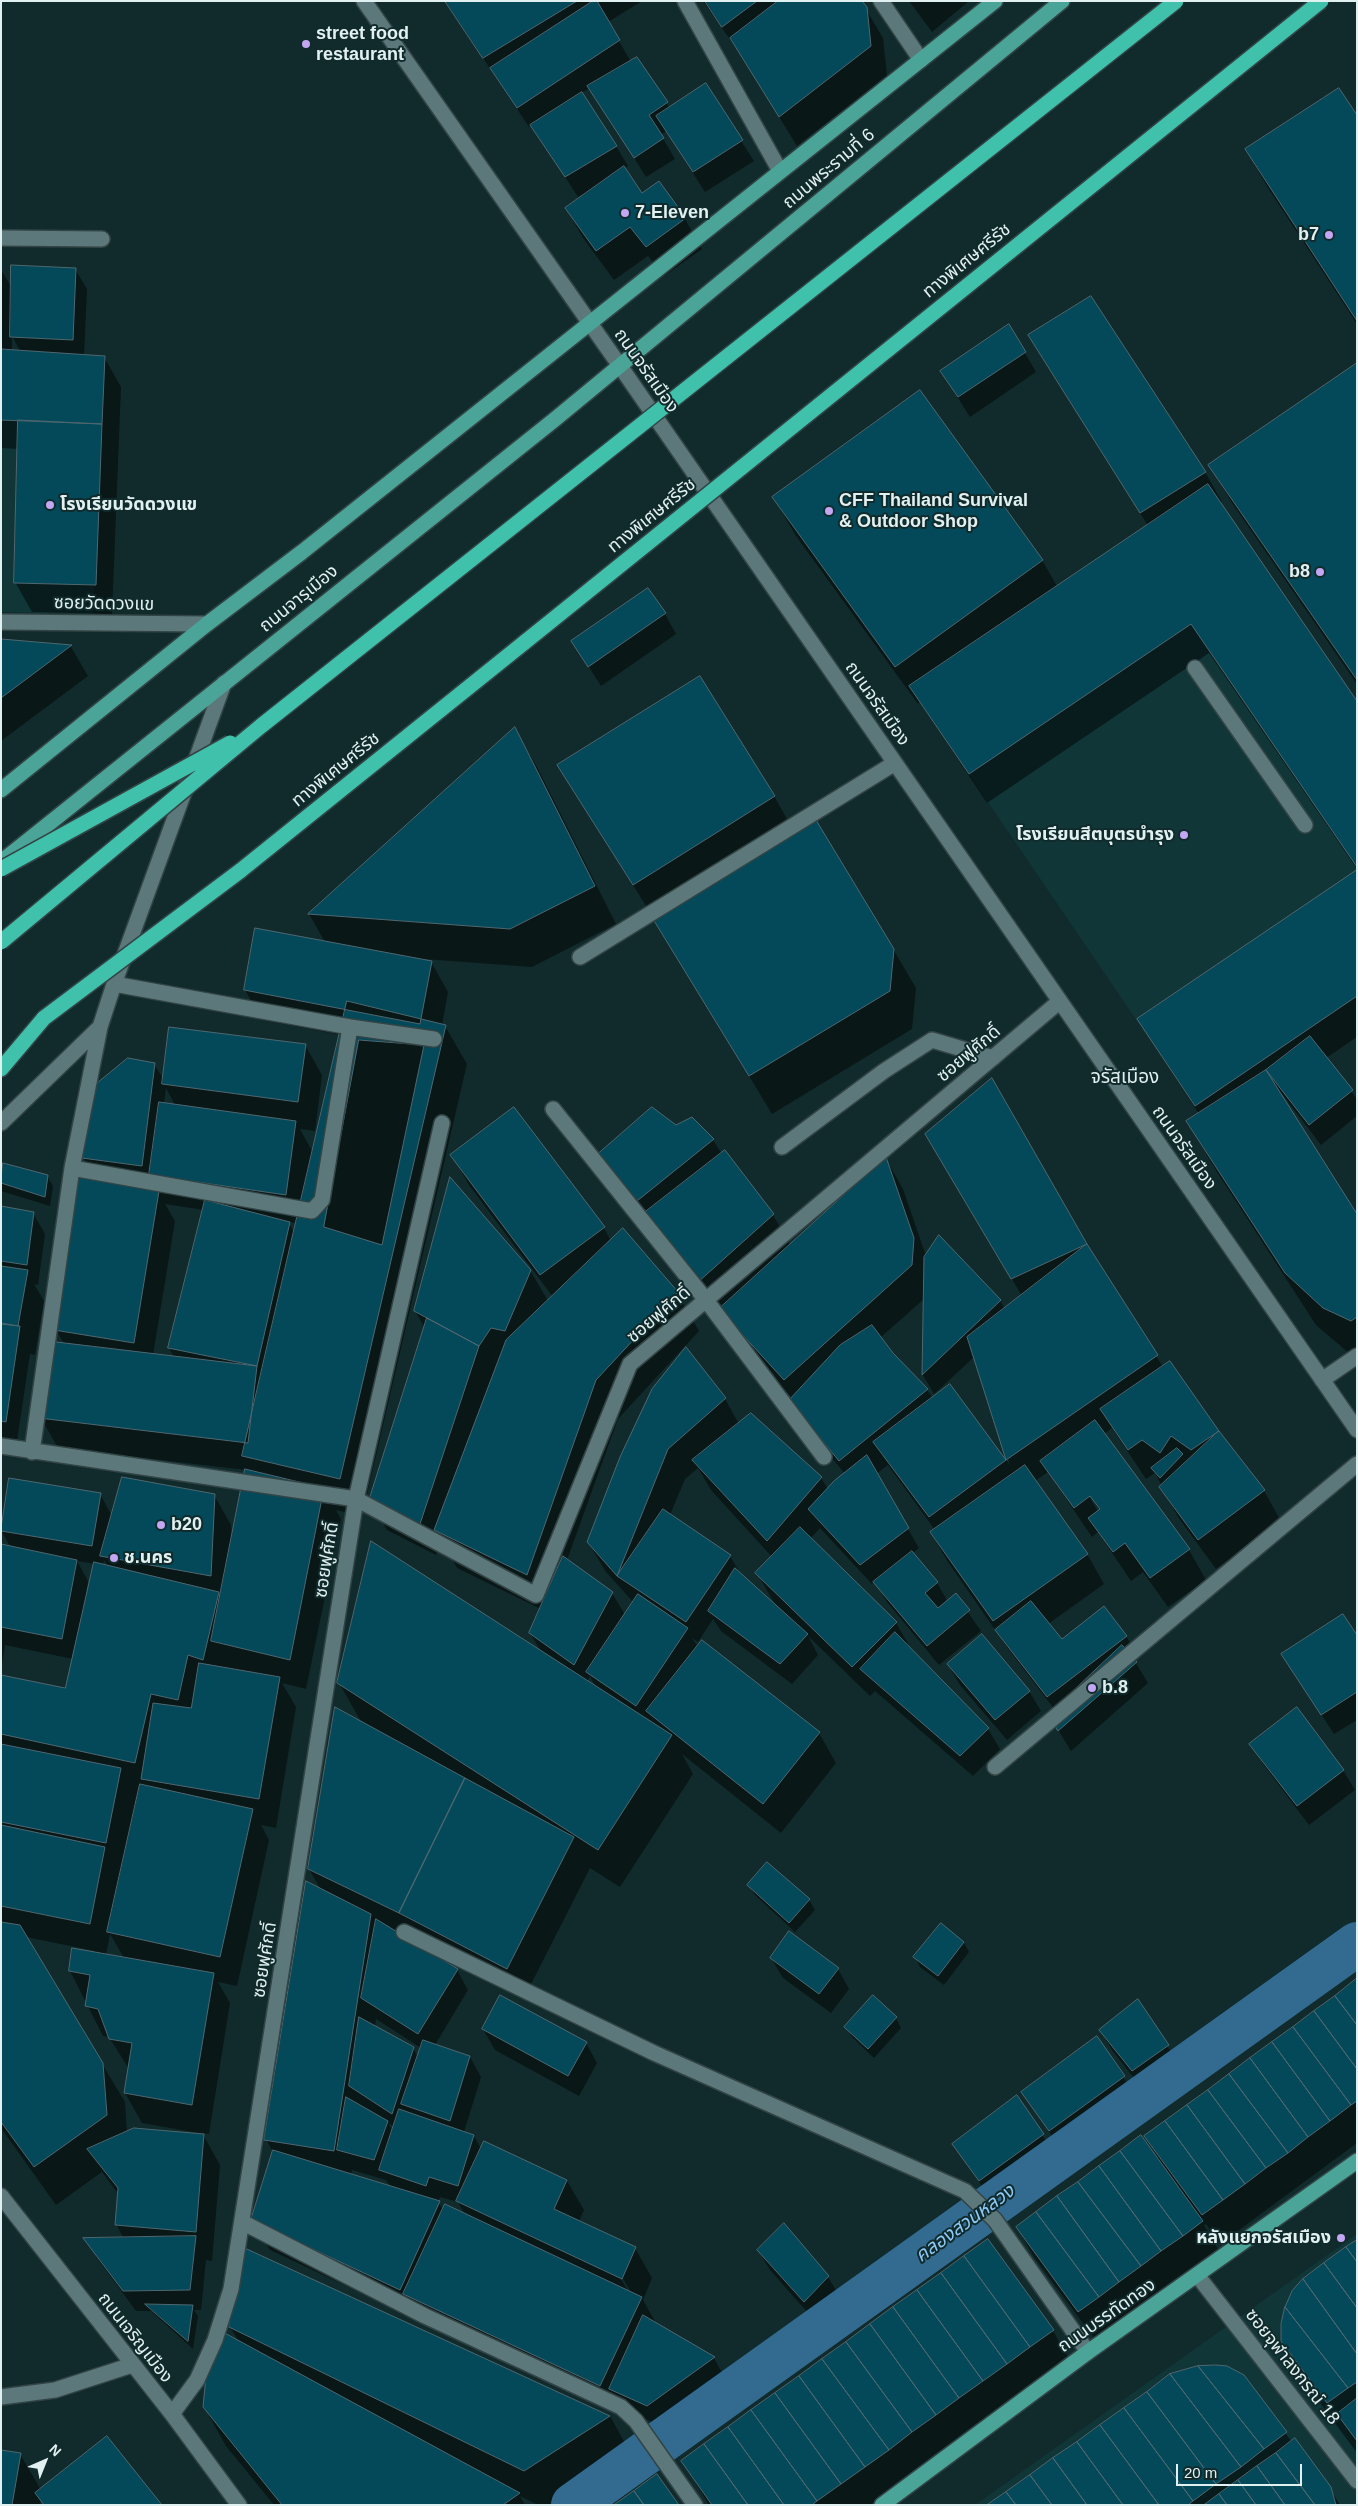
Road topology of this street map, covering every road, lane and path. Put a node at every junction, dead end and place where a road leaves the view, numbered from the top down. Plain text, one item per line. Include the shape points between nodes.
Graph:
1 (881, 1) edge
2 (996, 1) edge
3 (1062, 1) edge
4 (1176, 1) edge
5 (1321, 1) edge
6 (685, 2) edge
7 (370, 3) edge
8 (921, 60) junction
9 (780, 171) junction
10 (1, 238) edge
11 (102, 239) dead end
12 (590, 324) junction
13 (620, 366) junction
14 (1, 622) edge
15 (207, 624) junction
16 (1194, 668) dead end
17 (224, 683) junction
18 (261, 726) junction
19 (895, 763) junction
20 (1, 790) edge
21 (1305, 825) dead end
22 (1, 862) edge
23 (1, 869) edge
24 (1, 942) edge
25 (580, 957) dead end
26 (114, 984) junction
27 (1060, 1002) junction
28 (44, 1018) junction
29 (100, 1027) junction
30 (350, 1027) junction
31 (434, 1038) dead end
32 (1, 1052) edge
33 (993, 1058) junction
34 (1, 1070) edge
35 (553, 1109) dead end
36 (1, 1123) edge
37 (442, 1123) dead end
38 (782, 1147) dead end
39 (72, 1168) junction
40 (706, 1300) junction
41 (1357, 1356) edge
42 (1322, 1380) junction
43 (1357, 1430) edge
44 (1, 1446) edge
45 (32, 1452) junction
46 (824, 1457) dead end
47 (1357, 1464) edge
48 (356, 1498) junction
49 (995, 1767) dead end
50 (404, 1932) dead end
51 (1357, 2161) edge
52 (1, 2196) edge
53 (242, 2222) junction
54 (1197, 2275) junction
55 (1088, 2352) junction
56 (132, 2365) junction
57 (1, 2397) edge
58 (172, 2414) junction
59 (1357, 2481) edge
60 (239, 2505) edge
61 (695, 2505) edge
62 (882, 2505) edge

1 - 8 street
2 - 8 main road, ถนนพระรามที่ 6
3 - 13 main road, ถนนพระรามที่ 6
4 - 18 highway, bridge
5 - 28 highway, ทางพิเศษศรีรัช, bridge via 240,871
6 - 9 street
7 - 12 street, ถนนจรัสเมือง
8 - 9 main road, ถนนพระรามที่ 6
9 - 12 main road, ถนนพระรามที่ 6
10 - 11 street
12 - 13 street, ถนนจรัสเมือง
12 - 15 main road, ถนนจารุเมือง
13 - 17 main road, ถนนจารุเมือง
13 - 19 street, ถนนจรัสเมือง
14 - 15 street, ซอยวัดดวงแข
15 - 20 main road, ถนนจารุเมือง
16 - 21 street
17 - 22 main road, ถนนจารุเมือง
17 - 26 street
18 - 23 highway, bridge
18 - 24 highway, bridge
19 - 25 street
19 - 27 street, ถนนจรัสเมือง
26 - 29 street
26 - 30 street
27 - 33 street, ซอยฟูศักดิ์
27 - 42 street, ถนนจรัสเมือง
28 - 32 highway, ทางพิเศษศรีรัช
28 - 34 highway
29 - 36 street
29 - 39 street
30 - 31 street
30 - 39 street via 322,1200 312,1211
33 - 38 street via 932,1040 884,1071
33 - 40 street, ซอยฟูศักดิ์
35 - 40 street
37 - 48 street, ซอยฟูศักดิ์
39 - 45 street
40 - 46 street
40 - 48 street, ซอยฟูศักดิ์ via 630,1364 536,1595
41 - 42 street
42 - 43 street, ถนนจรัสเมือง
44 - 45 street
45 - 48 street
47 - 49 street
48 - 53 street, ซอยฟูศักดิ์
50 - 55 street via 654,2053 965,2191 996,2220
51 - 54 main road, ถนนบรรทัดทอง
52 - 56 street, ถนนเจริญเมือง
53 - 58 street, ซอยฟูศักดิ์ via 231,2289 215,2340 197,2380
53 - 61 street via 425,2316 621,2407 636,2421
54 - 55 main road, ถนนบรรทัดทอง
54 - 59 street, ซอยจุฬาลงกรณ์ 18
55 - 62 main road, ถนนบรรทัดทอง
56 - 57 street via 55,2390
56 - 58 street, ถนนเจริญเมือง
58 - 60 street, ถนนเจริญเมือง

